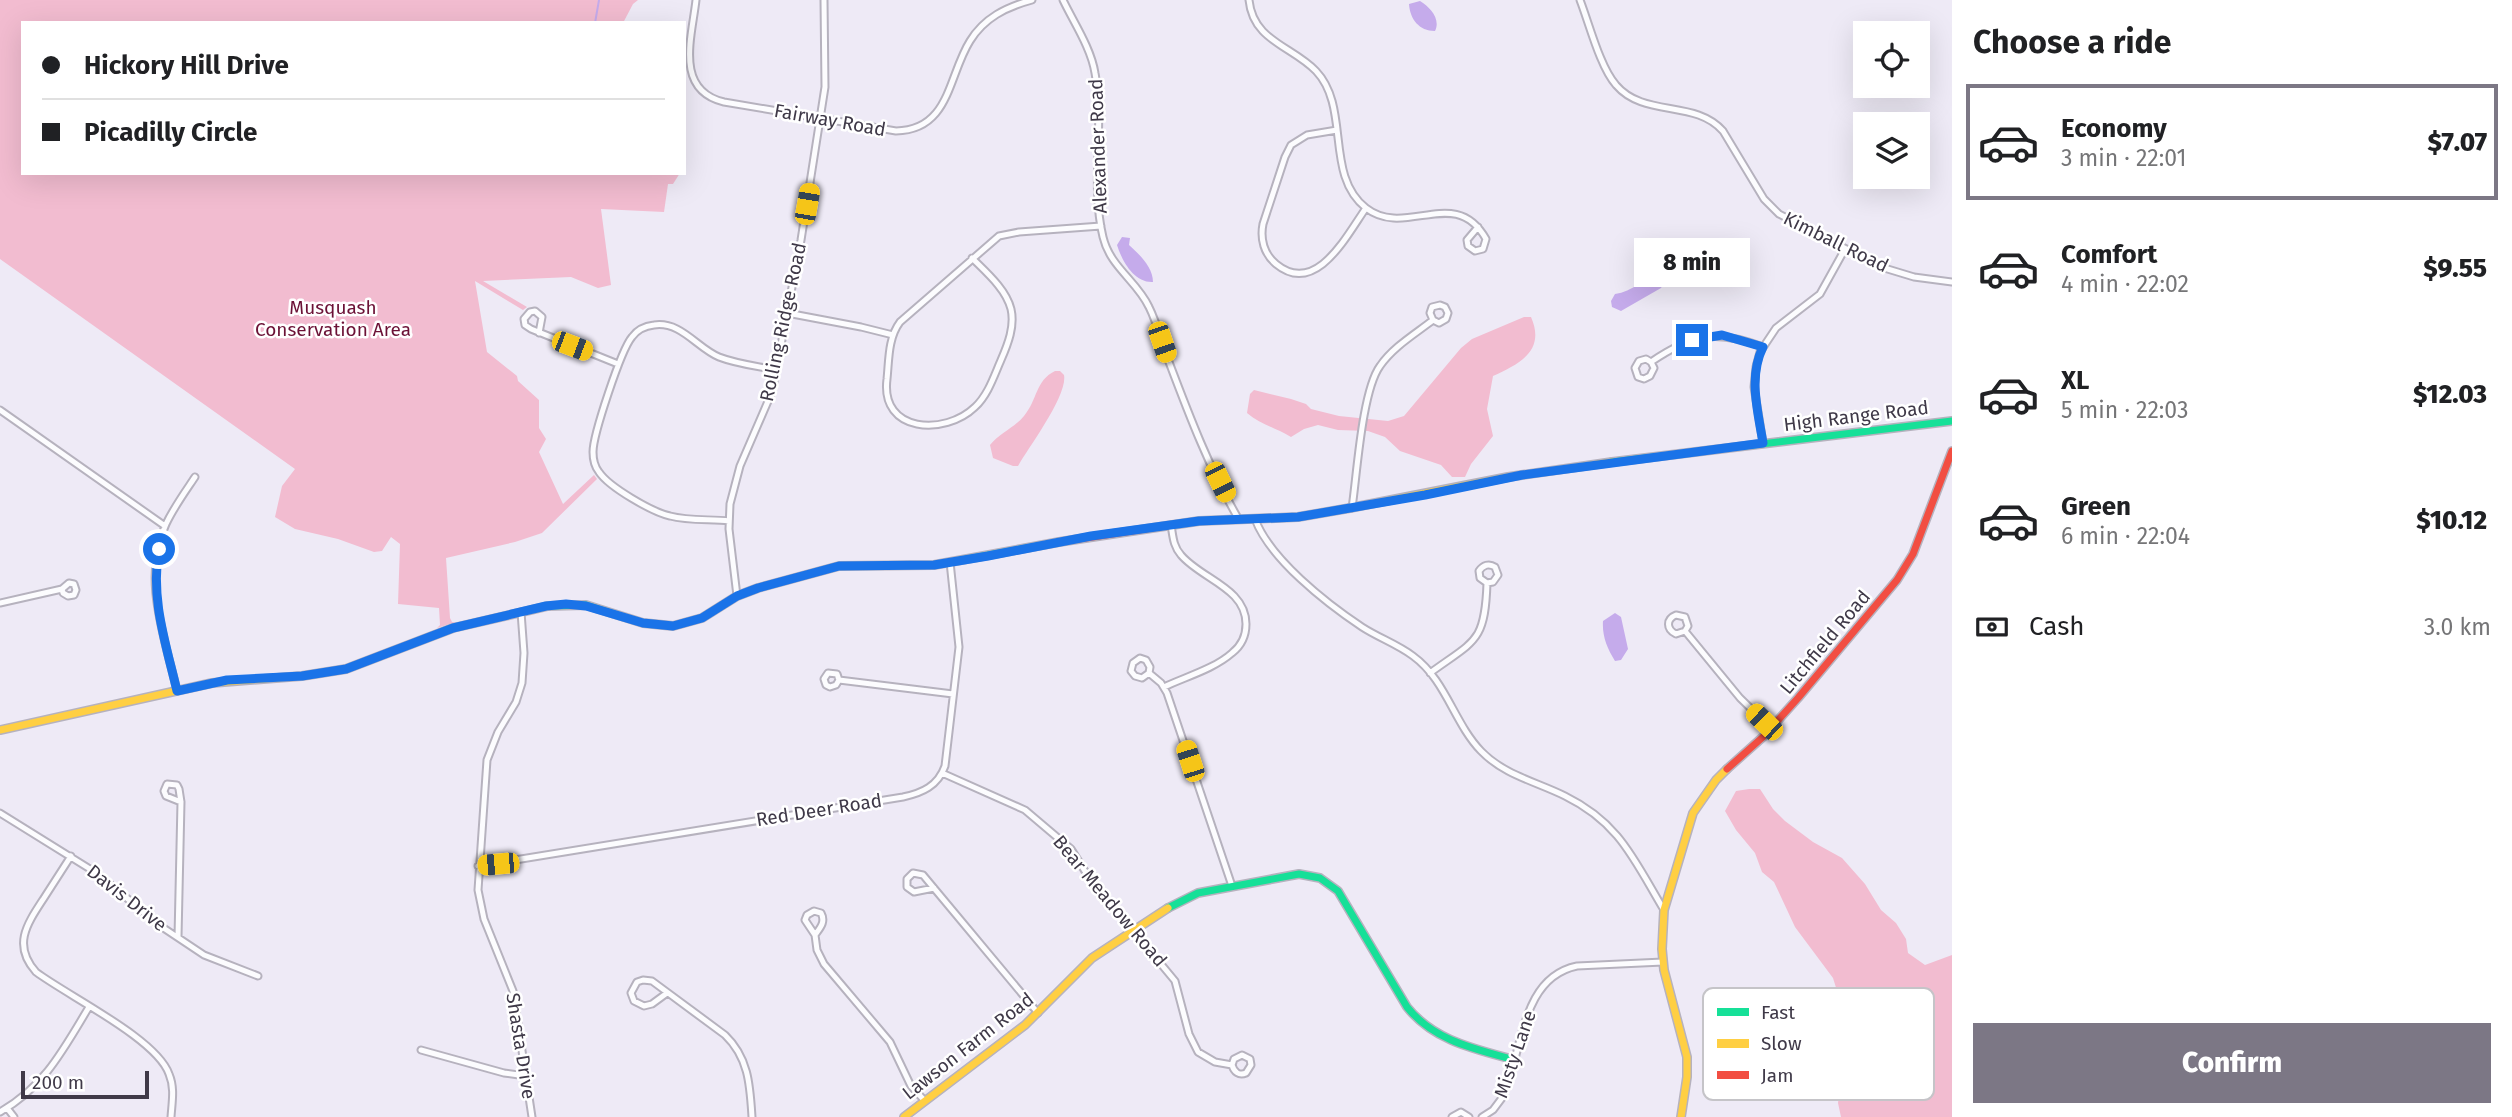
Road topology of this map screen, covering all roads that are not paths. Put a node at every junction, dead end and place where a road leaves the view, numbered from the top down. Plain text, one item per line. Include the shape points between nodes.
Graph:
1 (696, 0) edge
2 (824, 0) edge
3 (1032, 0) edge
4 (1063, 0) edge
5 (1250, 0) edge
6 (1580, 0) edge
7 (821, 118) junction
8 (1337, 130) junction
9 (1366, 208) junction
10 (1101, 226) junction
11 (1478, 228) dead end
12 (1845, 249) junction
13 (972, 258) junction
14 (1952, 282) edge
15 (787, 313) junction
16 (1433, 320) dead end
17 (539, 333) dead end
18 (892, 335) junction
19 (1763, 347) junction
20 (1651, 362) dead end
21 (618, 364) junction
22 (776, 370) junction
23 (0, 410) edge
24 (1952, 421) edge
25 (1763, 443) junction
26 (1952, 451) edge
27 (195, 477) dead end
28 (1352, 508) junction
29 (1238, 518) junction
30 (1255, 518) junction
31 (729, 521) junction
32 (1171, 525) junction
33 (165, 526) junction
34 (950, 562) junction
35 (1487, 583) dead end
36 (62, 589) dead end
37 (737, 596) junction
38 (0, 603) edge
39 (522, 612) junction
40 (1685, 631) dead end
41 (1149, 673) dead end
42 (1430, 673) junction
43 (839, 680) dead end
44 (1164, 687) junction
45 (177, 691) junction
46 (953, 694) junction
47 (1771, 728) junction
48 (0, 730) edge
49 (942, 773) junction
50 (181, 802) dead end
51 (0, 813) edge
52 (71, 856) junction
53 (478, 866) junction
54 (1232, 886) junction
55 (934, 888) junction
56 (1664, 910) junction
57 (1133, 930) junction
58 (815, 934) dead end
59 (178, 937) junction
60 (1663, 962) junction
61 (258, 976) dead end
62 (667, 993) junction
63 (89, 1007) junction
64 (1038, 1013) junction
65 (421, 1050) dead end
66 (1515, 1060) junction
67 (1232, 1065) dead end
68 (526, 1076) junction
69 (924, 1100) junction
70 (7, 1108) junction
71 (0, 1112) edge
72 (14, 1117) edge
73 (171, 1117) edge
74 (533, 1117) edge
75 (752, 1117) edge
76 (905, 1117) edge
77 (1452, 1117) edge
78 (1469, 1117) edge
79 (1482, 1117) edge
80 (1681, 1117) edge

1 - 7 street, Fairway Road via 690,64 701,91 719,101
2 - 7 street, Rolling Ridge Road via 826,69
3 - 7 street, Fairway Road via 1001,11 982,26 965,50 942,106 924,124 896,131
4 - 10 street, Alexander Road via 1096,76
5 - 8 street via 1256,22 1268,37 1311,66 1325,83
6 - 12 street, Kimball Road via 1605,67 1619,88 1645,103 1712,120 1767,204 1787,220
7 - 15 street, Rolling Ridge Road
8 - 9 street via 1347,184
8 - 9 street via 1301,137 1288,150 1263,224 1265,248 1285,269 1315,270 1331,258
9 - 11 street via 1394,219 1453,213
10 - 13 street via 1009,233
10 - 29 street, Alexander Road via 1111,258 1150,309 1210,461
12 - 14 street, Kimball Road via 1895,271
12 - 19 street via 1819,294 1776,328
13 - 18 street via 900,322
13 - 18 street via 1003,293 1012,318 1008,345 975,407 959,419 936,425 913,423 900,416 886,390
15 - 18 street
15 - 22 street, Rolling Ridge Road
16 - 28 street via 1393,352 1371,384
17 - 21 street
19 - 20 street via 1712,335 1669,349
19 - 25 street via 1755,376
21 - 22 street via 634,334 663,324 682,331 718,357
21 - 31 street via 594,442 598,472 609,484 661,513
22 - 31 street, Rolling Ridge Road via 772,392 737,475
23 - 33 street
24 - 25 street, High Range Road
25 - 28 street, High Range Road via 1527,474
26 - 47 street, Litchfield Road via 1903,572
27 - 33 street
28 - 30 street, High Range Road
29 - 30 street, High Range Road
29 - 32 street, High Range Road
30 - 42 street via 1264,537 1297,575 1361,626 1411,654
31 - 37 street, Rolling Ridge Road
32 - 34 street, High Range Road
32 - 44 street via 1179,552 1237,599 1246,626 1229,656
33 - 45 street via 157,559 156,594
34 - 37 street, High Range Road via 839,566
34 - 46 street via 959,645
35 - 42 street via 1486,616 1479,634
36 - 38 street
37 - 39 street, High Range Road via 702,618 673,626 643,623 576,604
39 - 45 street, High Range Road via 453,628 346,669 227,680
39 - 53 street, Shasta Drive via 522,683 487,760
40 - 47 street
41 - 44 street
42 - 56 street via 1483,753 1525,779 1575,801 1615,831
43 - 46 street
44 - 54 street
45 - 48 street, High Range Road
46 - 49 street
47 - 56 street, Litchfield Road via 1697,804
49 - 53 street, Red Deer Road via 926,790 902,797
49 - 57 street, Bear Meadow Road via 1030,813 1076,854 1088,876
50 - 59 street
51 - 52 street, Davis Drive
52 - 59 street, Davis Drive
52 - 63 street via 29,921 24,951 36,972
53 - 68 street, Shasta Drive via 481,909 513,991
54 - 57 street, Lawson Farm Road via 1184,899
54 - 66 street, Lawson Farm Road via 1298,874 1327,881 1341,895 1420,1023 1437,1034
55 - 55 street via 918,873 906,879 914,892
55 - 64 street
56 - 60 street, Litchfield Road
57 - 64 street, Lawson Farm Road via 1092,958
57 - 67 street, Bear Meadow Road via 1175,981 1198,1052
58 - 69 street via 822,962 890,1042 908,1081
59 - 61 street, Davis Drive via 204,955
60 - 66 street, Misty Lane via 1577,966 1559,972 1537,993
60 - 80 street, Litchfield Road via 1686,1057
62 - 62 street via 646,1006 636,1002 631,993 643,979
62 - 75 street via 725,1035 741,1055 749,1078
63 - 70 street via 45,1076
63 - 73 street via 160,1057 172,1084
64 - 69 street, Lawson Farm Road
65 - 68 street
66 - 79 street, Misty Lane via 1498,1104
68 - 74 street, Shasta Drive
69 - 76 street, Lawson Farm Road
70 - 71 street
70 - 72 street
77 - 78 street via 1461,1112

